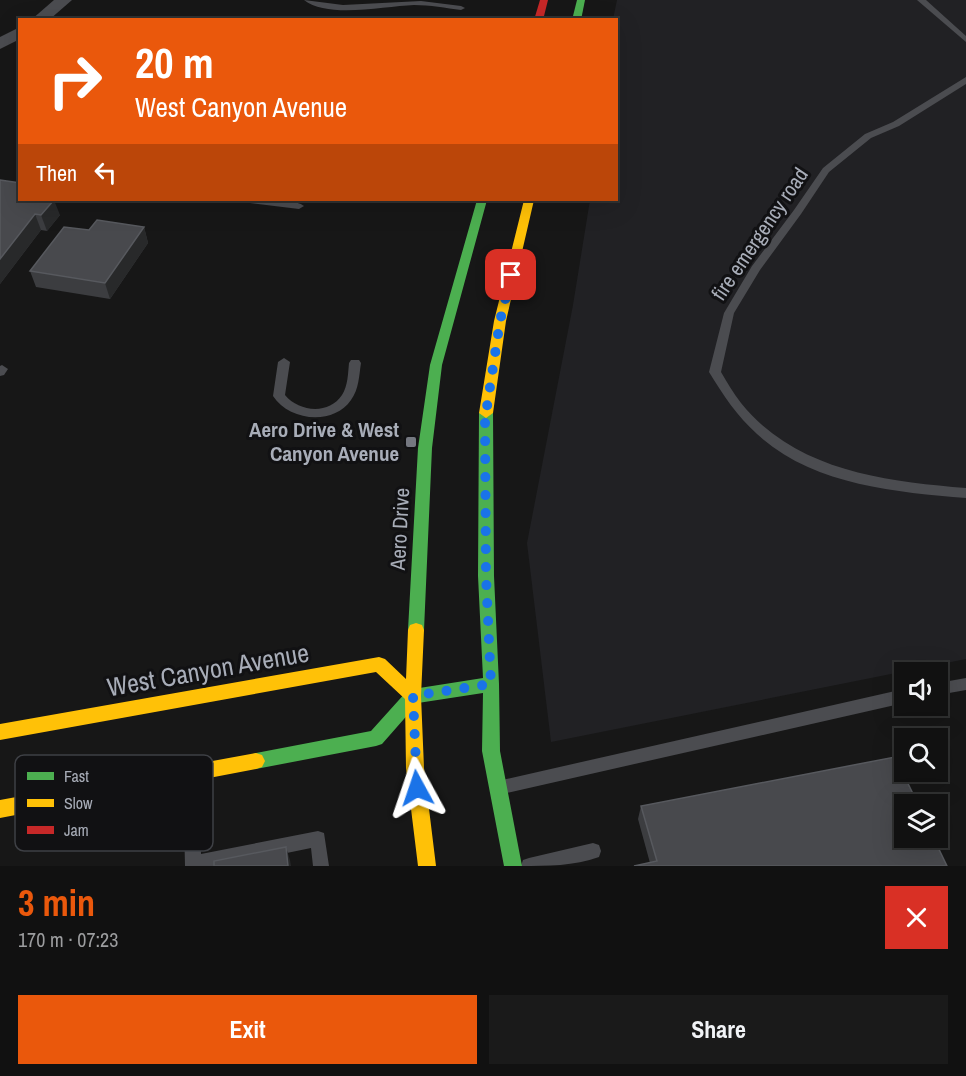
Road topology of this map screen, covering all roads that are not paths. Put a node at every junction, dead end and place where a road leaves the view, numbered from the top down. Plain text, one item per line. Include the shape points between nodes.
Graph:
1 (64, 0) edge
2 (308, 0) edge
3 (544, 0) edge
4 (581, 0) edge
5 (921, 0) edge
6 (461, 8) dead end
7 (42, 18) edge
8 (539, 18) edge
9 (576, 18) edge
10 (18, 33) edge
11 (966, 40) edge
12 (0, 44) edge
13 (966, 80) edge
14 (258, 201) edge
15 (482, 201) edge
16 (513, 201) edge
17 (529, 201) edge
18 (299, 206) dead end
19 (522, 228) junction
20 (284, 362) dead end
21 (355, 363) dead end
22 (966, 493) edge
23 (491, 684) junction
24 (966, 684) edge
25 (948, 688) edge
26 (413, 696) junction
27 (894, 698) edge
28 (0, 732) edge
29 (213, 769) edge
30 (498, 788) junction
31 (15, 806) edge
32 (0, 809) edge
33 (593, 850) dead end
34 (193, 865) edge
35 (321, 866) edge
36 (427, 866) edge
37 (513, 866) edge
38 (529, 866) edge

1 - 7 street
2 - 6 lane via 323,5 415,3
3 - 8 main road
4 - 9 main road
5 - 11 lane
10 - 12 street
13 - 22 lane, fire emergency road via 896,124 868,136 826,170 729,313 716,372 728,397 761,434 821,468 897,487
14 - 18 lane
15 - 26 main road, Aero Drive via 436,365 425,448
16 - 19 main road
17 - 19 main road
19 - 23 main road via 500,321 485,420
20 - 21 lane via 279,396 291,409 312,413 345,400
23 - 26 main road
23 - 30 main road via 491,751
24 - 25 lane
26 - 28 main road, West Canyon Avenue via 379,664
26 - 29 main road via 376,738
26 - 36 main road, Aero Drive via 414,768
27 - 30 lane
30 - 37 main road
31 - 32 main road
33 - 38 lane
34 - 35 lane via 318,839

